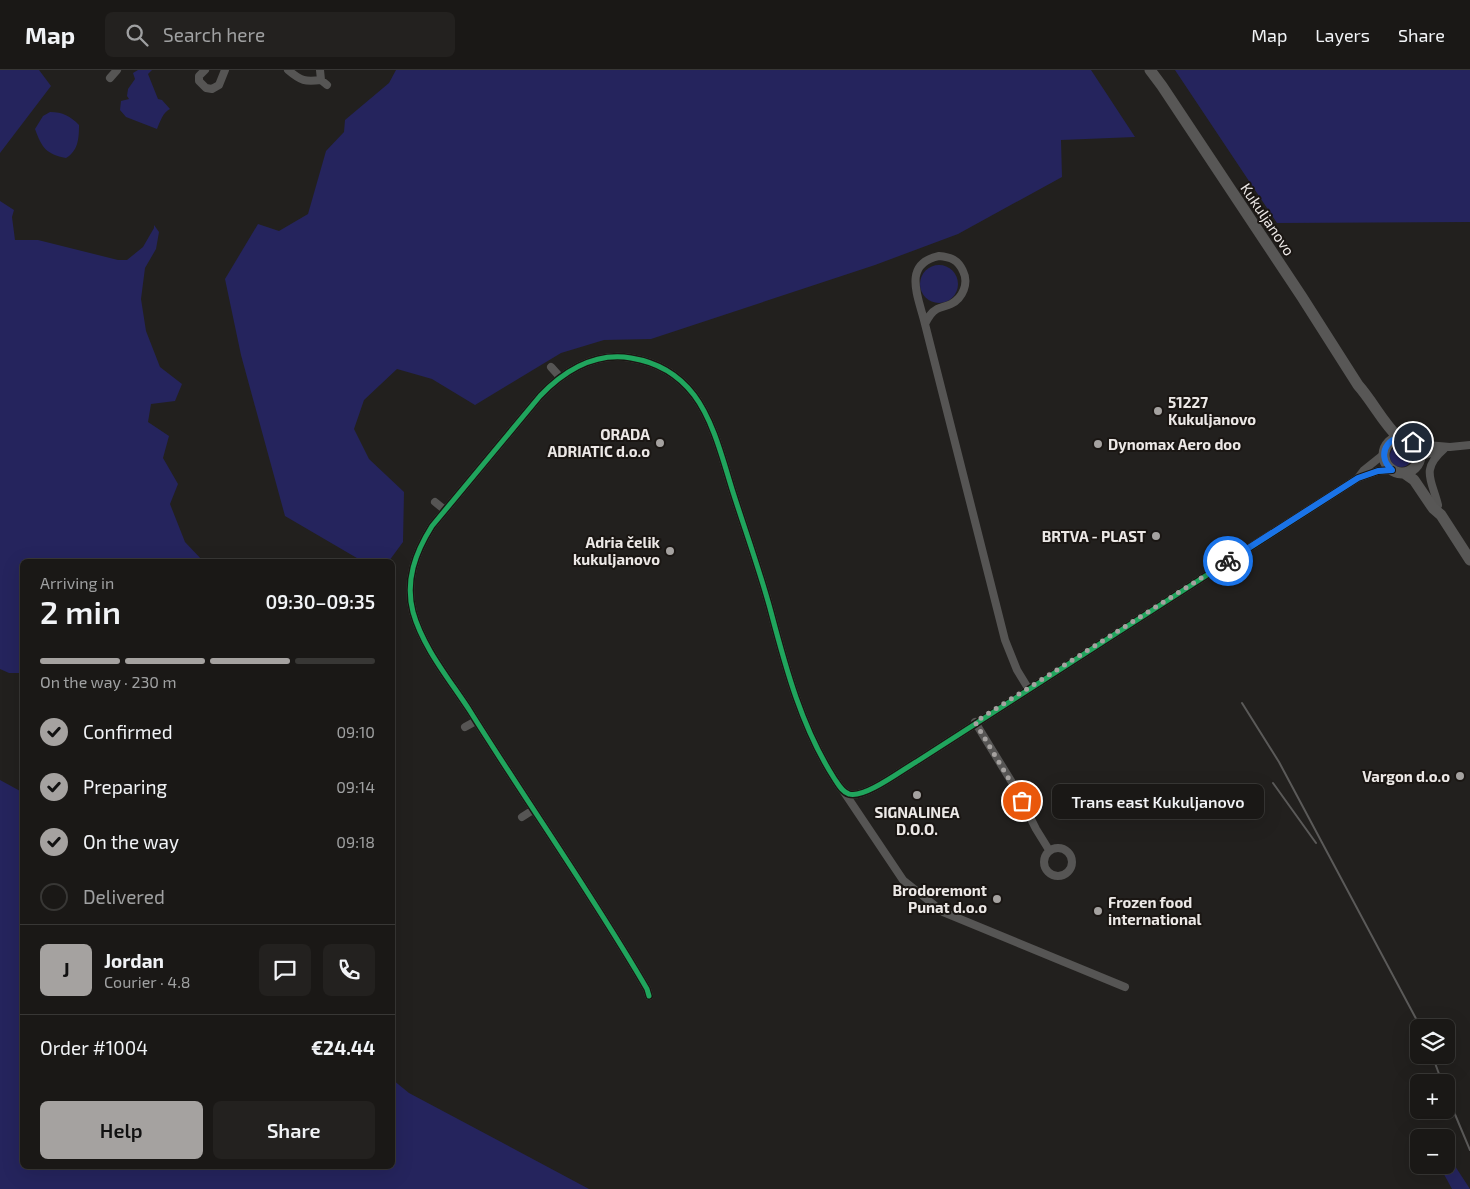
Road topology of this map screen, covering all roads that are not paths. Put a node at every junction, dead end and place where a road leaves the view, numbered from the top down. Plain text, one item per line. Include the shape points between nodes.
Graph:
1 (118, 70) edge
2 (205, 70) edge
3 (225, 70) edge
4 (288, 70) edge
5 (320, 70) edge
6 (1150, 70) edge
7 (110, 78) dead end
8 (925, 324) junction
9 (551, 367) dead end
10 (560, 377) junction
11 (1358, 385) junction
12 (1400, 438) junction
13 (1415, 444) junction
14 (1470, 445) edge
15 (1447, 448) junction
16 (1385, 450) junction
17 (1418, 461) junction
18 (1398, 472) junction
19 (1358, 478) junction
20 (435, 502) dead end
21 (445, 510) junction
22 (1440, 510) junction
23 (1470, 560) edge
24 (1028, 688) junction
25 (476, 721) junction
26 (975, 722) junction
27 (465, 727) dead end
28 (844, 792) junction
29 (533, 810) junction
30 (522, 817) dead end
31 (1049, 850) dead end
32 (1125, 987) dead end
33 (649, 996) dead end

1 - 7 street
2 - 3 street via 199,81 212,89 219,85
4 - 5 street via 307,82 324,82
6 - 11 main road, Kukuljanovo
8 - 8 street via 935,309 953,304 964,291 965,274 955,259 931,258 918,270 915,284
8 - 24 street via 1005,640
9 - 10 street
10 - 21 street via 540,396
10 - 28 street via 598,359 626,357 662,367 696,397 725,468 801,711 824,762
11 - 12 main road, Kukuljanovo
11 - 16 main road, Kukuljanovo via 1384,434
12 - 13 main road, Kukuljanovo
12 - 16 main road via 1390,442
13 - 15 street
13 - 17 main road, Kukuljanovo
14 - 15 street
15 - 17 street
15 - 22 street via 1435,460 1430,472 1430,484
16 - 18 main road, Kukuljanovo via 1385,461
16 - 19 street
17 - 18 main road via 1412,470
17 - 22 main road, Kukuljanovo via 1420,477
18 - 19 street via 1378,471
18 - 22 main road, Kukuljanovo via 1414,480 1433,508
19 - 24 street
20 - 21 street
21 - 25 street via 418,549 411,574 411,598 417,624
22 - 23 main road, Kukuljanovo
24 - 26 street
25 - 27 street
25 - 29 street
26 - 28 street via 866,792 850,795
26 - 31 street
28 - 32 street via 903,880 943,912
29 - 30 street
29 - 33 street via 622,946

